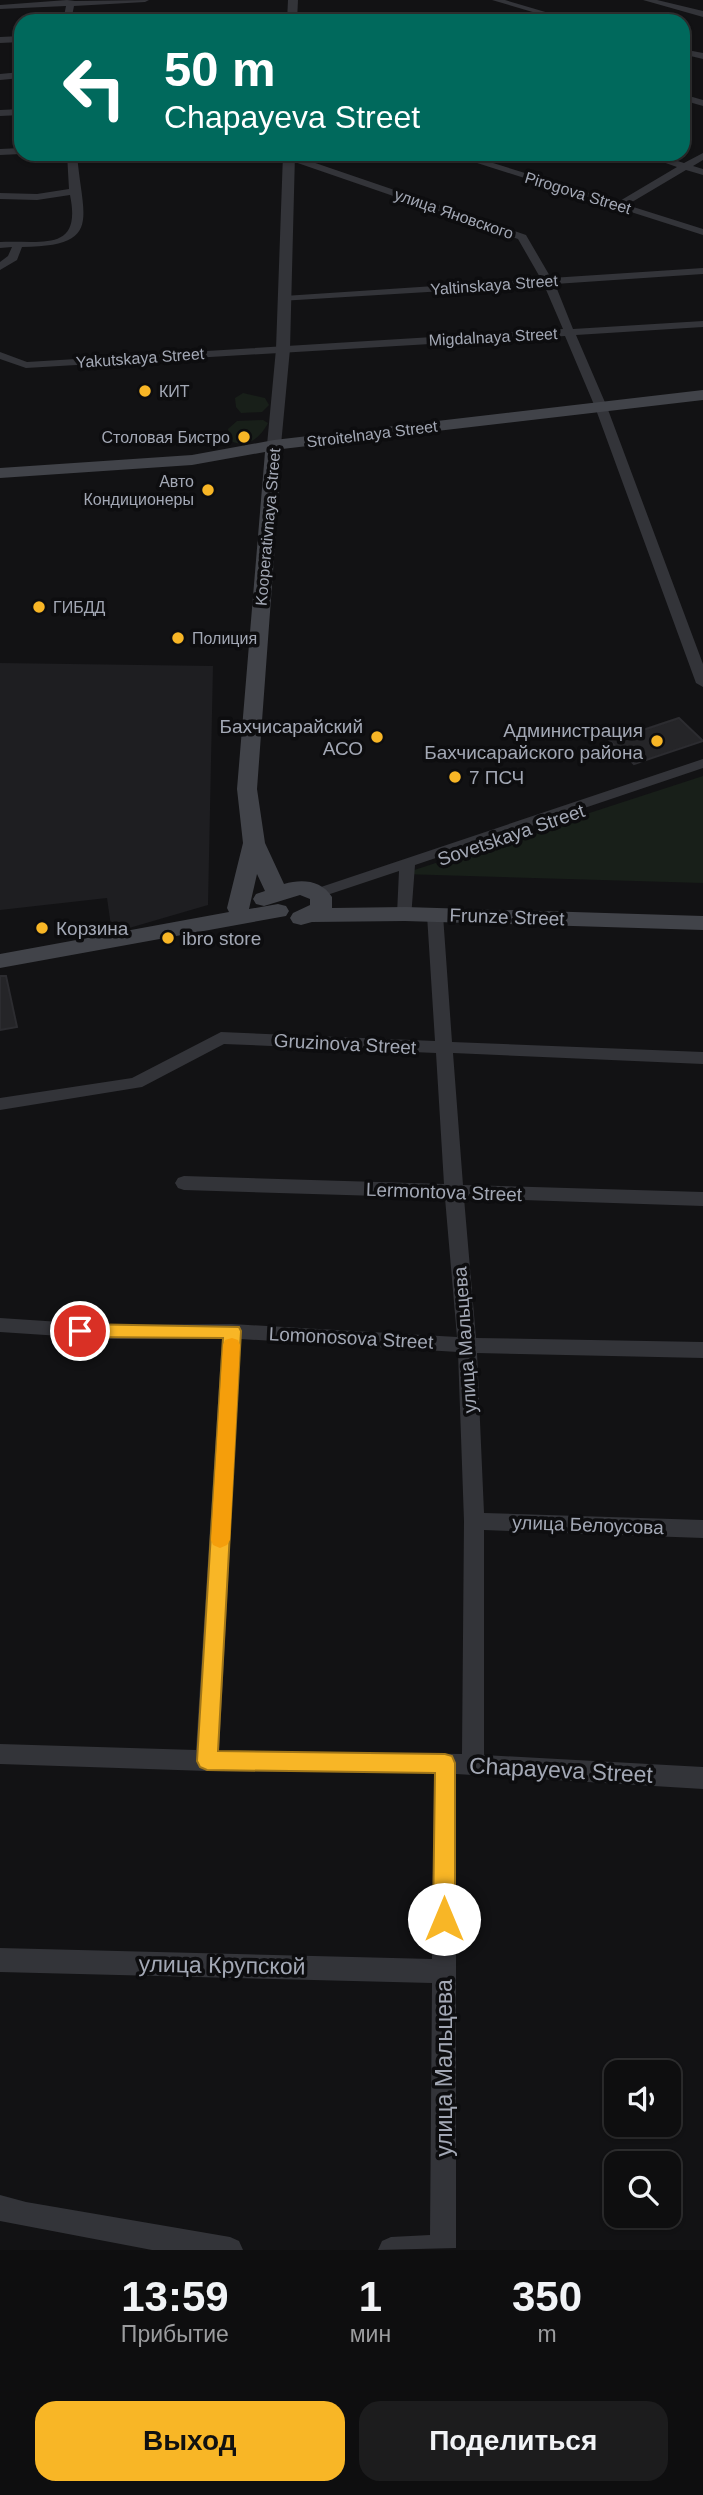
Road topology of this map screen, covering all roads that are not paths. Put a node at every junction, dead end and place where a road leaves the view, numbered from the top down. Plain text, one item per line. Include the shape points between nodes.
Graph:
1 (145, 0) edge
2 (496, 0) edge
3 (647, 0) edge
4 (70, 1) edge
5 (0, 7) edge
6 (702, 13) edge
7 (547, 14) edge
8 (703, 156) edge
9 (72, 161) edge
10 (289, 161) edge
11 (306, 161) edge
12 (476, 161) edge
13 (667, 161) edge
14 (685, 167) junction
15 (703, 172) edge
16 (74, 191) junction
17 (0, 196) edge
18 (619, 206) junction
19 (703, 232) edge
20 (19, 244) junction
21 (0, 245) edge
22 (0, 267) edge
23 (703, 271) edge
24 (548, 281) junction
25 (284, 299) junction
26 (703, 324) edge
27 (570, 332) junction
28 (283, 349) junction
29 (0, 355) edge
30 (703, 395) edge
31 (601, 407) junction
32 (274, 445) junction
33 (0, 473) edge
34 (703, 682) edge
35 (703, 763) edge
36 (703, 771) edge
37 (254, 843) junction
38 (408, 867) junction
39 (315, 901) junction
40 (278, 903) junction
41 (238, 908) junction
42 (405, 914) junction
43 (435, 915) junction
44 (703, 923) edge
45 (172, 928) junction
46 (0, 961) edge
47 (444, 1049) junction
48 (703, 1058) edge
49 (0, 1104) edge
50 (184, 1183) dead end
51 (454, 1192) junction
52 (703, 1199) edge
53 (0, 1325) edge
54 (232, 1331) junction
55 (467, 1345) junction
56 (703, 1350) edge
57 (474, 1521) junction
58 (703, 1528) edge
59 (0, 1754) edge
60 (207, 1761) junction
61 (445, 1763) junction
62 (473, 1766) junction
63 (703, 1778) edge
64 (0, 1960) edge
65 (444, 1971) junction
66 (0, 2208) edge
67 (230, 2250) edge
68 (391, 2250) edge

1 - 4 street
2 - 7 street
3 - 6 street
4 - 5 street
8 - 14 street
9 - 16 street
10 - 25 street, Kooperativnaya Street
11 - 24 street, улица Яновского via 522,237
12 - 18 street, Pirogova Street
13 - 14 street
14 - 15 street
14 - 18 street
16 - 17 street
16 - 20 street via 80,207 71,235
18 - 19 street, Pirogova Street
20 - 21 street
20 - 22 street via 13,258
23 - 24 street, Yaltinskaya Street
24 - 25 street, Yaltinskaya Street
24 - 27 street, улица Яновского
25 - 28 street, Kooperativnaya Street
26 - 27 street, Migdalnaya Street
27 - 28 street, Migdalnaya Street
27 - 31 street, улица Яновского
28 - 29 street, Yakutskaya Street via 26,365
28 - 32 street, Kooperativnaya Street
30 - 31 main road, Stroitelnaya Street
31 - 32 main road, Stroitelnaya Street
31 - 34 street, улица Яновского
32 - 33 main road, Stroitelnaya Street via 192,460
32 - 37 main road, Kooperativnaya Street via 247,789
35 - 38 street
36 - 38 street, Sovetskaya Street
37 - 39 main road
37 - 40 main road, Kooperativnaya Street
37 - 41 main road
38 - 39 street, Sovetskaya Street
38 - 42 street
39 - 40 main road via 286,890
39 - 40 main road via 290,917
39 - 42 main road, Frunze Street
40 - 41 main road
40 - 45 main road
41 - 45 main road
42 - 43 main road, Frunze Street
43 - 44 main road, Frunze Street
43 - 47 street, улица Мальцева
45 - 46 main road
47 - 48 street, Gruzinova Street
47 - 49 street, Gruzinova Street via 221,1038 136,1083
47 - 51 street, улица Мальцева
50 - 51 street, Lermontova Street
51 - 52 street, Lermontova Street
51 - 55 street, улица Мальцева
53 - 54 street, Lomonosova Street via 106,1332
54 - 55 street, Lomonosova Street
54 - 60 street
55 - 56 street, Lomonosova Street
55 - 57 street, улица Мальцева
57 - 58 street, улица Белоусова
57 - 62 street, улица Мальцева
59 - 60 street, Chapayeva Street
60 - 61 street, Chapayeva Street
61 - 62 street, Chapayeva Street
61 - 65 street, улица Мальцева
62 - 63 street, Chapayeva Street
64 - 65 street, улица Крупской
65 - 68 street, улица Мальцева via 443,2248
66 - 67 street

